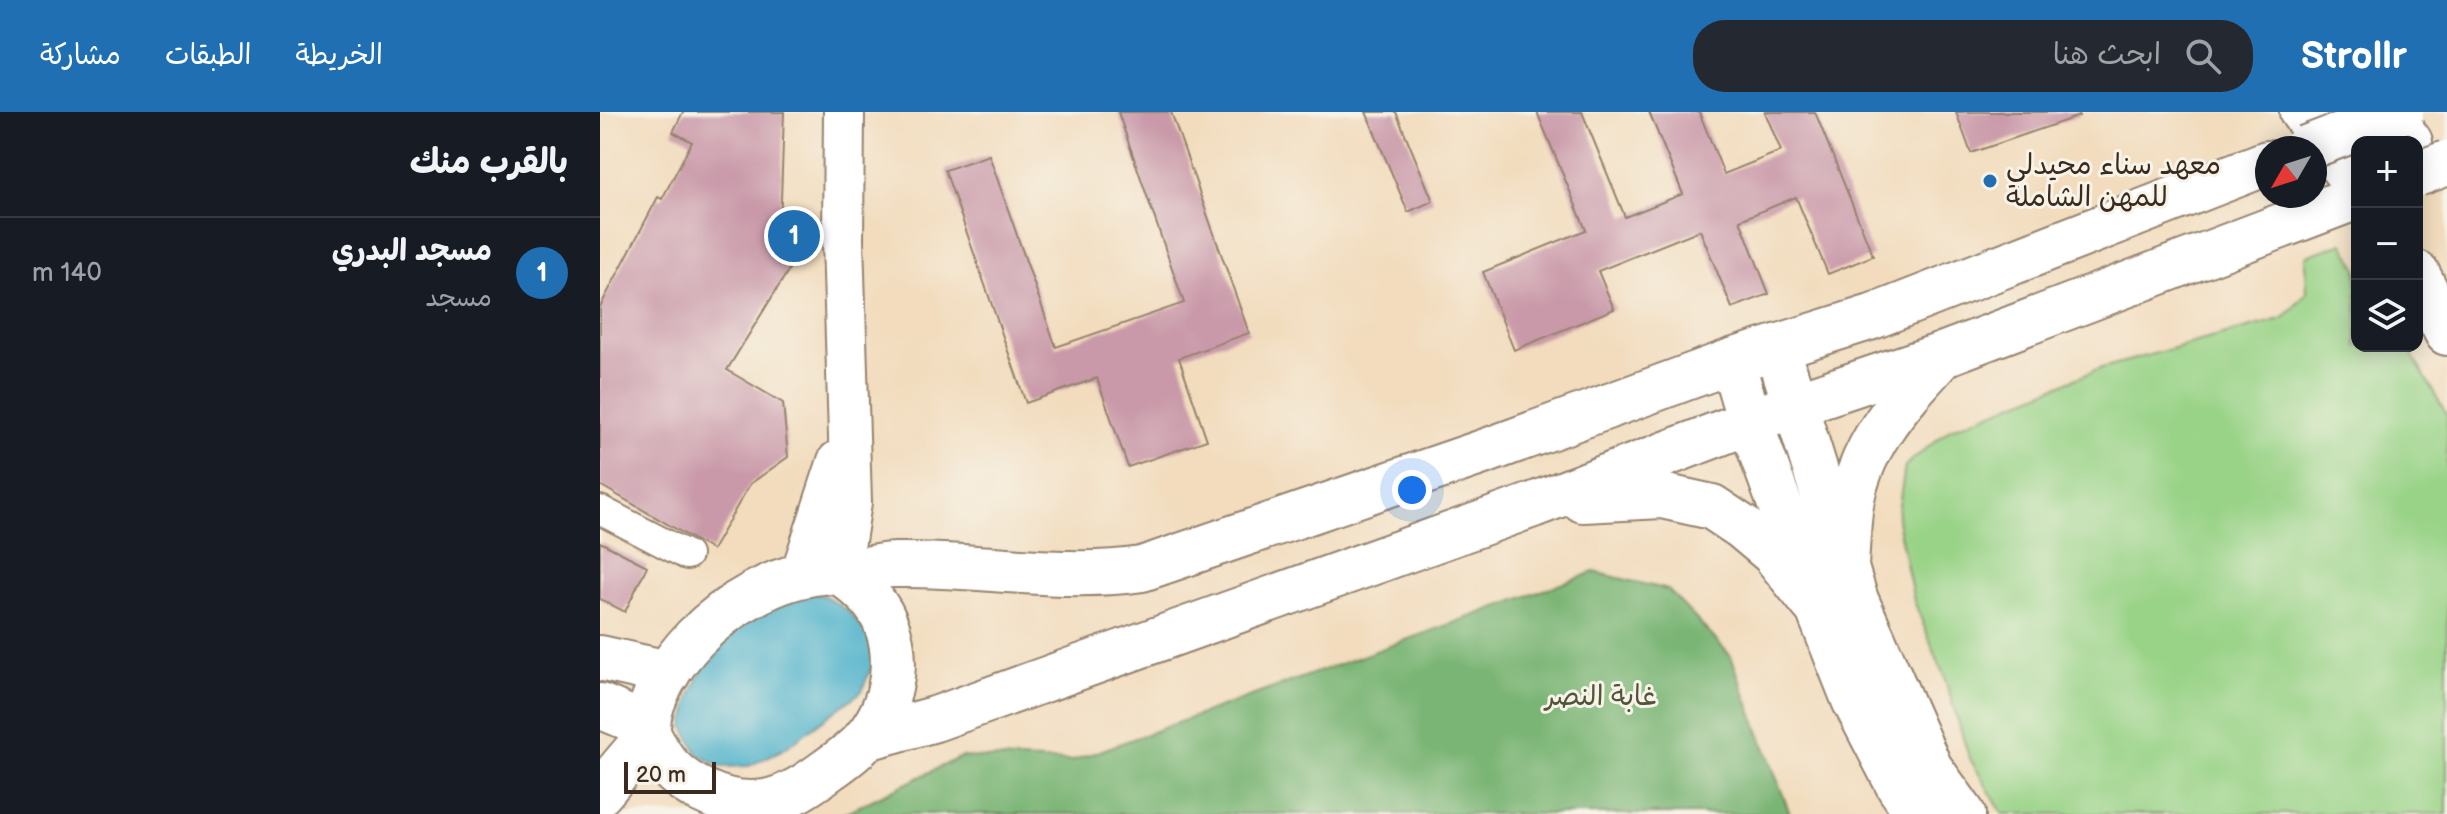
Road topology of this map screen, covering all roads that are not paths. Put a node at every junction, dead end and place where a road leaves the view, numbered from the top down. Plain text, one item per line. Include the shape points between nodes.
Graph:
1 (844, 112) edge
2 (2302, 112) edge
3 (2387, 112) edge
4 (2401, 112) edge
5 (2405, 136) edge
6 (2327, 140) edge
7 (2423, 160) edge
8 (2447, 163) edge
9 (2255, 167) edge
10 (2423, 172) edge
11 (2351, 179) edge
12 (2447, 192) edge
13 (2351, 199) edge
14 (2423, 279) edge
15 (2421, 280) edge
16 (2447, 309) edge
17 (2447, 333) edge
18 (1777, 347) junction
19 (1942, 355) junction
20 (1732, 361) junction
21 (1796, 404) junction
22 (1750, 422) junction
23 (1533, 505) junction
24 (600, 510) edge
25 (1247, 533) junction
26 (687, 555) dead end
27 (1846, 567) junction
28 (827, 575) junction
29 (1269, 600) junction
30 (1818, 609) junction
31 (600, 658) edge
32 (668, 673) junction
33 (600, 706) edge
34 (648, 731) junction
35 (866, 738) junction
36 (600, 793) edge
37 (756, 808) edge
38 (1918, 814) edge
39 (1963, 814) edge

1 - 28 main road via 851,502
2 - 11 main road
3 - 5 main road
4 - 6 main road, bridge
7 - 12 main road
8 - 10 main road, bridge
9 - 18 main road via 1872,317
13 - 19 main road
14 - 16 main road
15 - 17 main road
18 - 20 main road
18 - 21 main road
19 - 21 main road
19 - 27 main road via 1868,449 1850,509
20 - 22 main road
20 - 25 main road
21 - 22 main road
21 - 27 main road
22 - 23 main road
22 - 30 main road
23 - 29 main road
23 - 30 main road via 1662,496 1712,507 1773,553
24 - 26 street
25 - 28 main road via 1121,572 891,565
25 - 29 main road
27 - 39 main road via 1930,768
28 - 32 main road via 757,592 727,610 695,638
28 - 35 main road via 871,599 889,632 894,670 886,706
29 - 35 main road via 935,719
30 - 38 main road via 1854,700
31 - 32 main road
32 - 34 main road via 652,704
33 - 34 main road
34 - 36 main road
34 - 37 main road via 664,763 693,787
35 - 37 main road via 818,777

